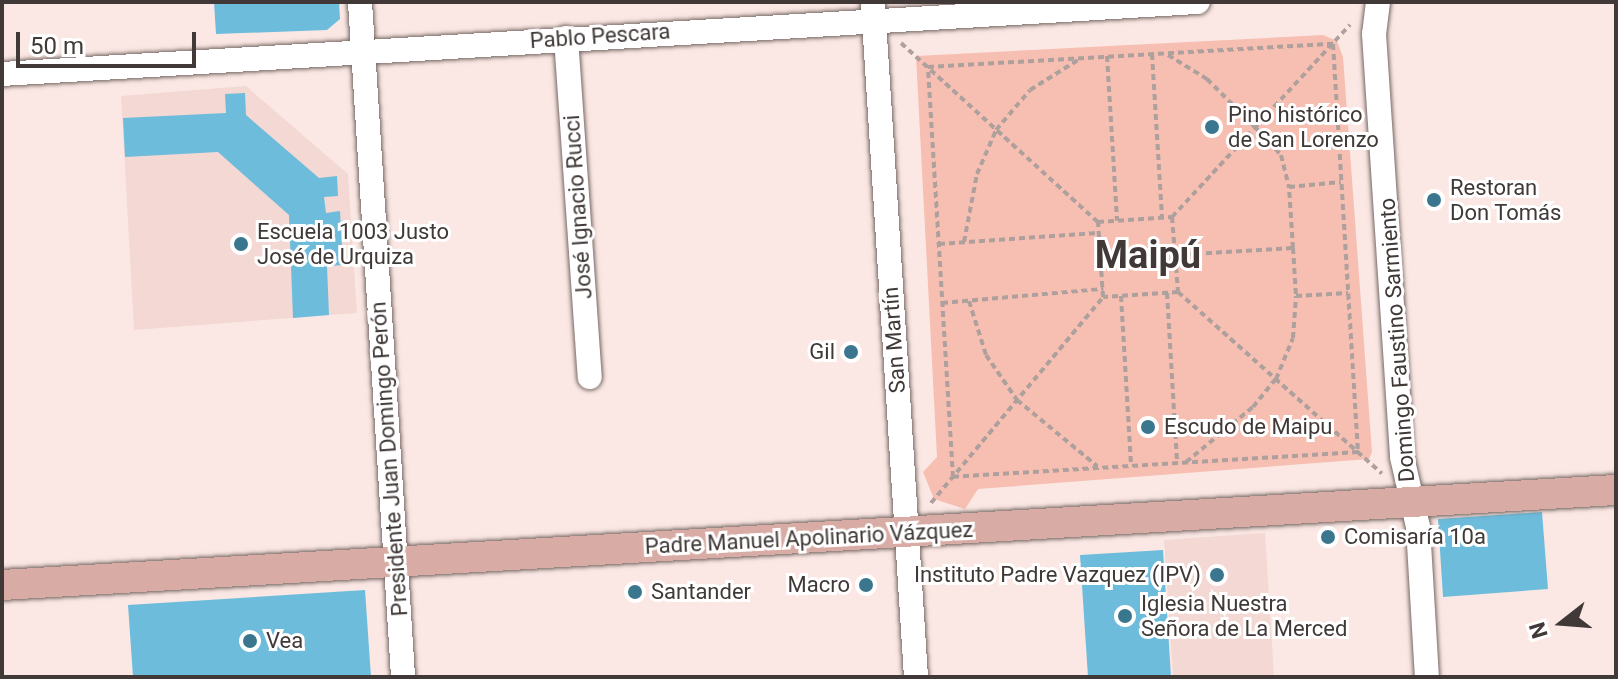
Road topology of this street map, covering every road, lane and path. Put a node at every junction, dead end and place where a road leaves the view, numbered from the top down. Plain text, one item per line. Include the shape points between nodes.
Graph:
1 (360, 2) edge
2 (1198, 2) edge
3 (1378, 2) edge
4 (873, 10) edge
5 (1354, 21) dead end
6 (566, 38) junction
7 (1333, 44) junction
8 (363, 53) junction
9 (1166, 53) junction
10 (1152, 54) junction
11 (1107, 56) junction
12 (1080, 59) junction
13 (928, 67) junction
14 (2, 74) edge
15 (1255, 127) junction
16 (996, 130) junction
17 (1341, 182) junction
18 (1289, 187) junction
19 (1162, 217) junction
20 (1172, 217) junction
21 (1117, 221) junction
22 (1098, 222) junction
23 (1098, 233) junction
24 (964, 242) junction
25 (939, 244) junction
26 (1293, 248) junction
27 (1175, 255) junction
28 (1103, 289) junction
29 (1178, 292) junction
30 (1167, 293) junction
31 (1348, 293) junction
32 (1121, 296) junction
33 (1296, 296) junction
34 (1103, 297) junction
35 (969, 301) junction
36 (942, 303) junction
37 (590, 377) dead end
38 (1276, 379) junction
39 (1017, 400) junction
40 (1358, 452) junction
41 (1177, 463) junction
42 (1186, 463) junction
43 (1132, 466) junction
44 (1099, 468) junction
45 (953, 477) junction
46 (1616, 490) edge
47 (1410, 499) junction
48 (906, 533) junction
49 (396, 563) junction
50 (2, 585) edge
51 (403, 677) edge
52 (916, 677) edge
53 (1427, 677) edge

1 - 8 street, Presidente Juan Domingo Perón
2 - 4 street, Pablo Pescara
3 - 47 street, Domingo Faustino Sarmiento via 1374,34 1402,457
4 - 6 street, Pablo Pescara
4 - 13 path
4 - 48 street, San Martín
5 - 7 path
6 - 8 street, Pablo Pescara
6 - 37 street, José Ignacio Rucci
7 - 9 path
7 - 15 path
7 - 17 path
8 - 14 street, Pablo Pescara
8 - 49 street, Presidente Juan Domingo Perón
9 - 10 path
9 - 15 path via 1207,79
10 - 11 path
10 - 19 path
11 - 12 path
11 - 21 path
12 - 13 path
12 - 16 path via 1030,90
13 - 16 path
13 - 25 path
15 - 18 path via 1281,155
15 - 20 path
16 - 22 path
16 - 24 path via 977,174
17 - 18 path
17 - 31 path
18 - 26 path
19 - 20 path
19 - 21 path
20 - 27 path
21 - 22 path
22 - 23 path
23 - 24 path
23 - 28 path
24 - 25 path
25 - 36 path
26 - 27 path
26 - 33 path
27 - 29 path
28 - 34 path
28 - 35 path
29 - 30 path
29 - 38 path
30 - 32 path
30 - 41 path
31 - 33 path
31 - 40 path
32 - 34 path
32 - 43 path
33 - 38 path via 1293,338
34 - 39 path
35 - 36 path
35 - 39 path via 986,355
36 - 45 path
38 - 40 path
38 - 42 path via 1253,407
39 - 44 path
39 - 45 path
40 - 42 path
40 - 47 path
41 - 42 path
41 - 43 path
43 - 44 path
44 - 45 path
45 - 48 path
46 - 47 main road, Padre Manuel Apolinario Vázquez
47 - 48 main road, Padre Manuel Apolinario Vázquez
47 - 53 street, Domingo Faustino Sarmiento via 1418,527
48 - 49 main road, Padre Manuel Apolinario Vázquez
48 - 52 street, San Martín
49 - 50 main road, Padre Manuel Apolinario Vázquez
49 - 51 street, Presidente Juan Domingo Perón

